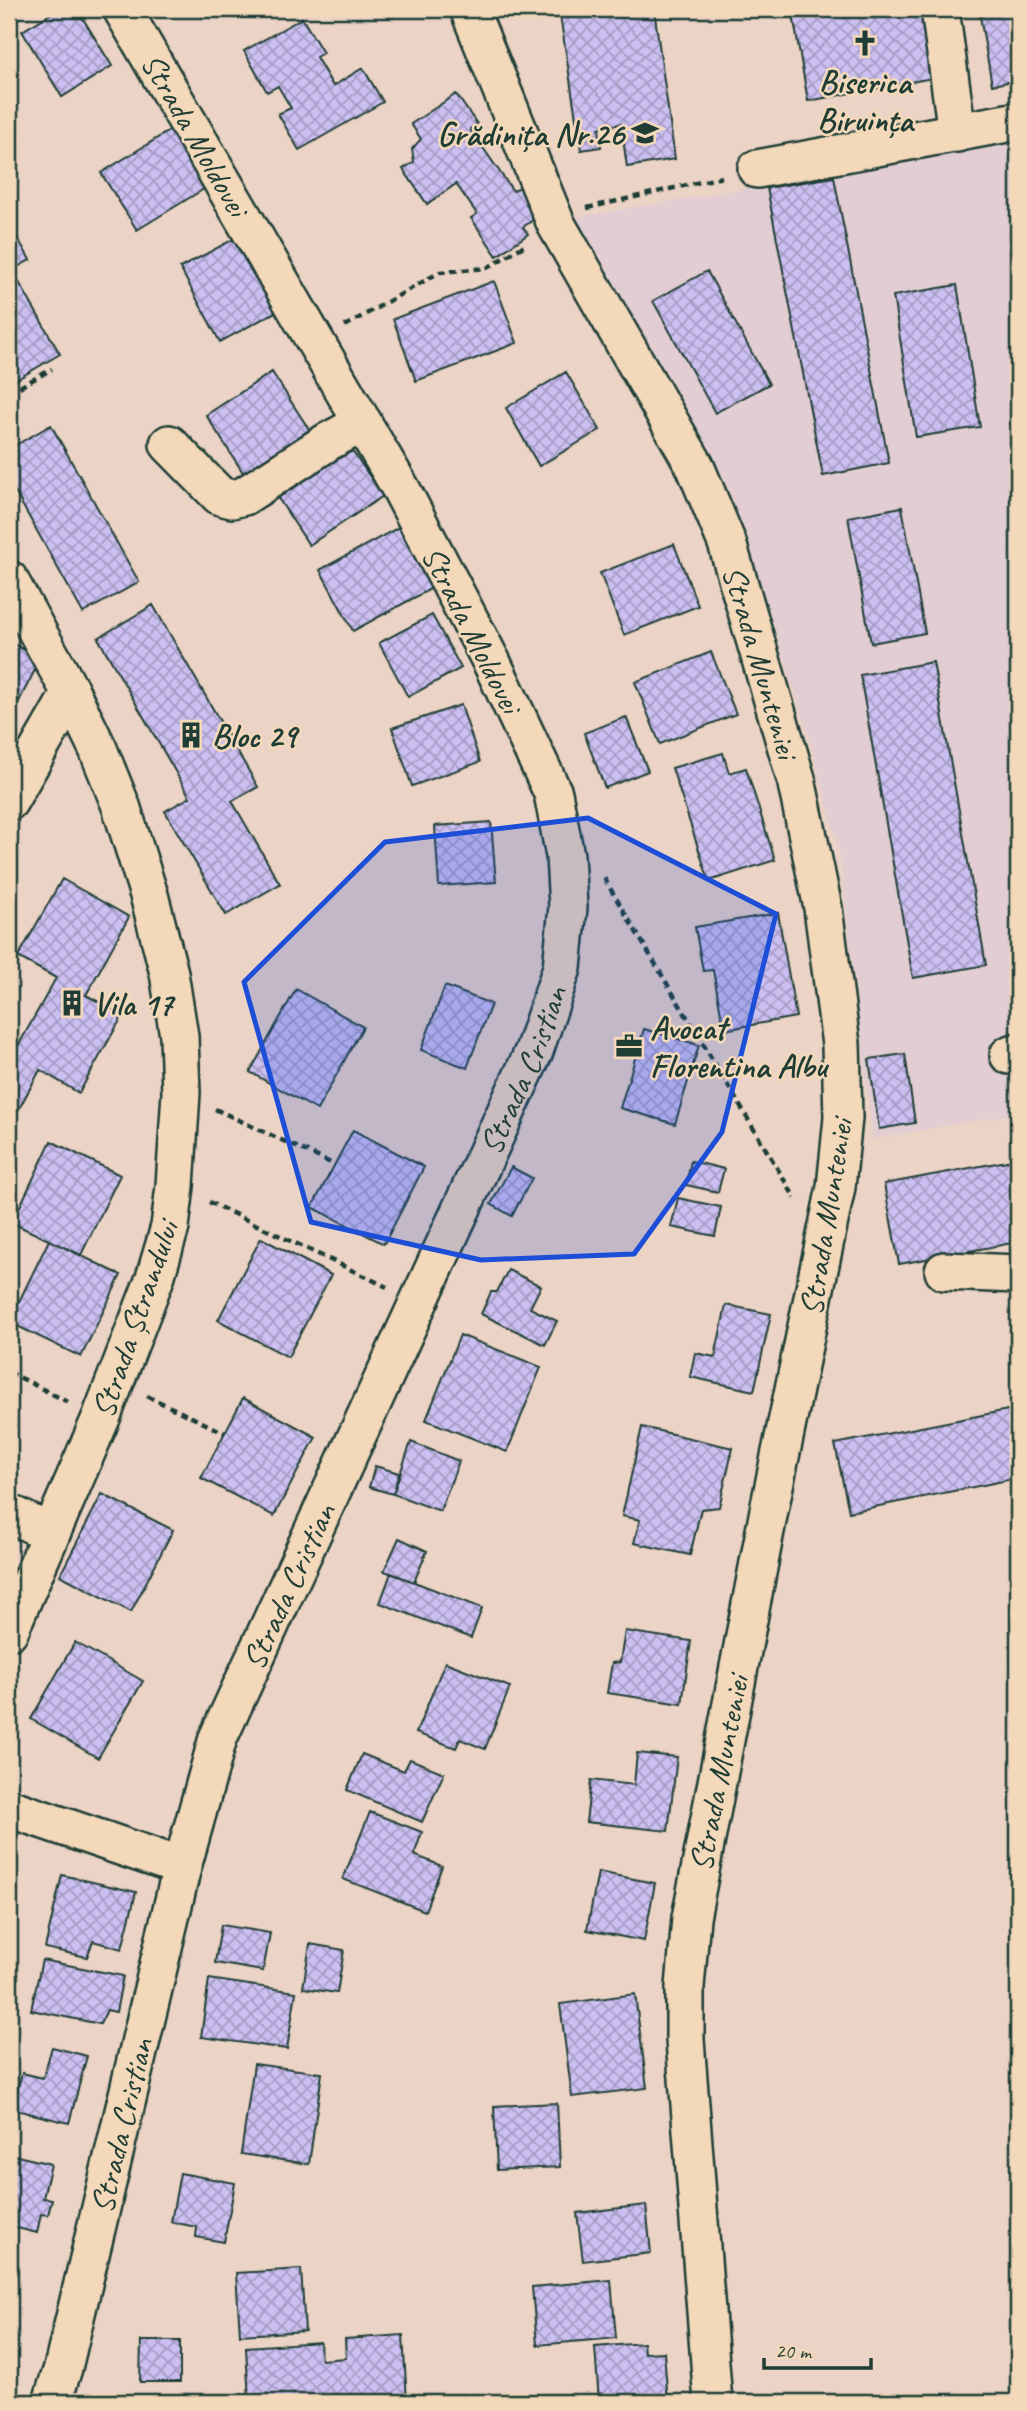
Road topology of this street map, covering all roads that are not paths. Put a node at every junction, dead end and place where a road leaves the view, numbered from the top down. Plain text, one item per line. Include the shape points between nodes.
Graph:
1 (122, 9) edge
2 (469, 9) edge
3 (940, 9) edge
4 (1018, 121) edge
5 (957, 133) junction
6 (757, 169) road end
7 (363, 423) junction
8 (169, 444) dead end
9 (9, 580) edge
10 (71, 693) junction
11 (554, 793) joint
12 (9, 801) edge
13 (944, 1271) dead end
14 (1018, 1275) edge
15 (9, 1513) edge
16 (50, 1533) junction
17 (9, 1631) edge
18 (9, 1808) edge
19 (181, 1867) junction
20 (52, 2402) edge
21 (713, 2402) edge

1 - 7 street, Strada Moldovei
2 - 21 street, Strada Munteniei via 542,234 695,466 727,543 796,779 823,908 841,1044 843,1118 836,1187 691,1918 685,2040
3 - 5 street
4 - 5 street
5 - 6 street
7 - 8 street via 232,499 220,496
7 - 11 street, Strada Moldovei via 447,573
9 - 10 street, Strada Ștrandului
10 - 12 street
10 - 16 street, Strada Ștrandului via 121,806 149,895 169,972 179,1036 181,1093 170,1227 155,1278
11 - 19 street, Strada Cristian via 568,906 562,968 551,1006 420,1303 218,1738
13 - 14 street
15 - 16 street
16 - 17 street, Strada Ștrandului
18 - 19 street
19 - 20 street, Strada Cristian

